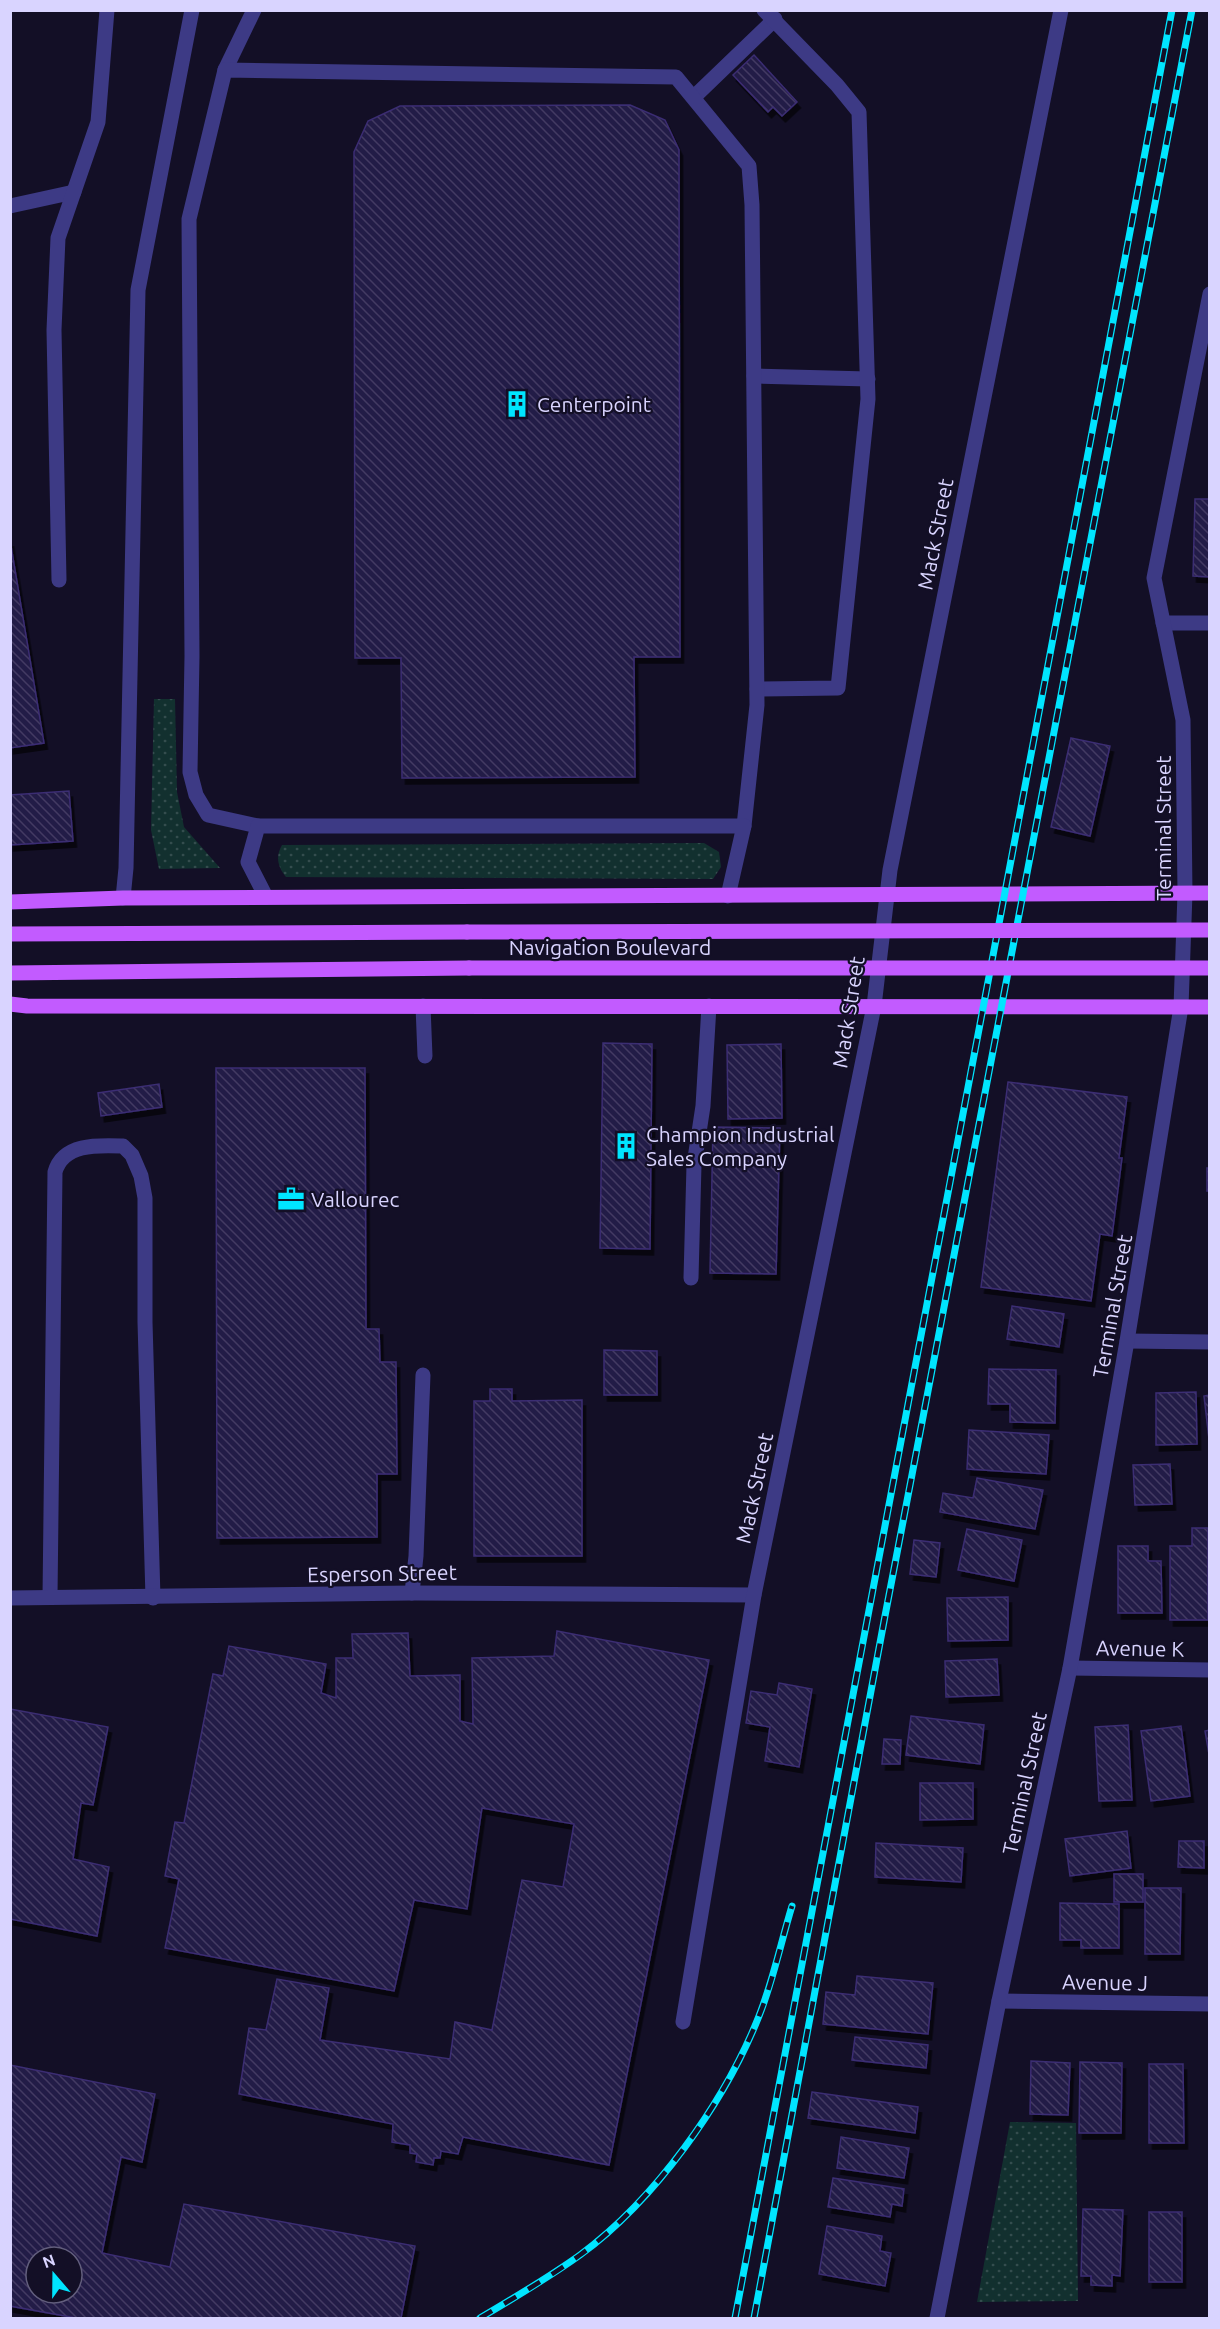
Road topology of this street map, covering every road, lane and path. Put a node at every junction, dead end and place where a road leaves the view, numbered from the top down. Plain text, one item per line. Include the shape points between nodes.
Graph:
1 (107, 10) edge
2 (192, 10) edge
3 (254, 10) edge
4 (1061, 10) edge
5 (770, 15) edge
6 (225, 70) junction
7 (694, 97) junction
8 (74, 192) junction
9 (10, 206) edge
10 (1209, 294) edge
11 (753, 376) junction
12 (868, 379) junction
13 (58, 580) dead end
14 (1163, 623) junction
15 (1209, 623) edge
16 (757, 689) junction
17 (258, 826) junction
18 (744, 826) junction
19 (1185, 893) junction
20 (1209, 893) edge
21 (885, 895) junction
22 (728, 896) junction
23 (266, 897) junction
24 (123, 898) junction
25 (10, 902) edge
26 (1209, 930) edge
27 (10, 934) edge
28 (1209, 968) edge
29 (10, 973) edge
30 (10, 1004) edge
31 (423, 1006) junction
32 (709, 1006) junction
33 (874, 1006) junction
34 (1181, 1007) junction
35 (1209, 1007) edge
36 (425, 1056) dead end
37 (691, 1278) dead end
38 (1127, 1341) junction
39 (1209, 1342) edge
40 (423, 1375) dead end
41 (412, 1593) junction
42 (754, 1594) junction
43 (50, 1597) junction
44 (10, 1598) edge
45 (153, 1598) junction
46 (1070, 1668) junction
47 (1209, 1670) edge
48 (999, 2001) junction
49 (1209, 2004) edge
50 (683, 2022) dead end
51 (937, 2319) edge

1 - 8 street via 98,122
2 - 24 street via 138,290
3 - 6 street
4 - 21 street, Mack Street
5 - 7 street
5 - 12 street via 859,112
6 - 7 street via 676,76
6 - 17 street via 189,219 190,772 196,795 208,815
7 - 11 street via 749,166
8 - 9 street
8 - 13 street via 58,238
10 - 14 street, Terminal Street via 1154,578
11 - 12 street
11 - 16 street
12 - 16 street via 838,688
14 - 15 street
14 - 19 street, Terminal Street via 1184,720
16 - 18 street
17 - 18 street
17 - 23 street via 248,862
18 - 22 street
19 - 20 main road
19 - 21 main road
19 - 34 street, Terminal Street
21 - 22 main road
21 - 33 street, Mack Street
22 - 23 main road
23 - 24 main road
24 - 25 main road
26 - 27 main road, Navigation Boulevard, bridge
28 - 29 main road, Navigation Boulevard, bridge via 469,968
30 - 31 main road
31 - 32 main road
31 - 36 street
32 - 33 main road
32 - 37 street via 703,1106 694,1164
33 - 34 main road
33 - 42 street, Mack Street
34 - 35 main road
34 - 38 street, Terminal Street
38 - 39 street
38 - 46 street, Terminal Street
40 - 41 street
41 - 42 street, Esperson Street
41 - 45 street, Esperson Street
42 - 50 street, Mack Street
43 - 44 street, Esperson Street
43 - 45 street, Esperson Street
43 - 45 street via 55,1172 58,1161 67,1153 108,1145 123,1146 132,1155 145,1198
46 - 47 street, Avenue K
46 - 48 street, Terminal Street
48 - 49 street, Avenue J
48 - 51 street, Terminal Street

